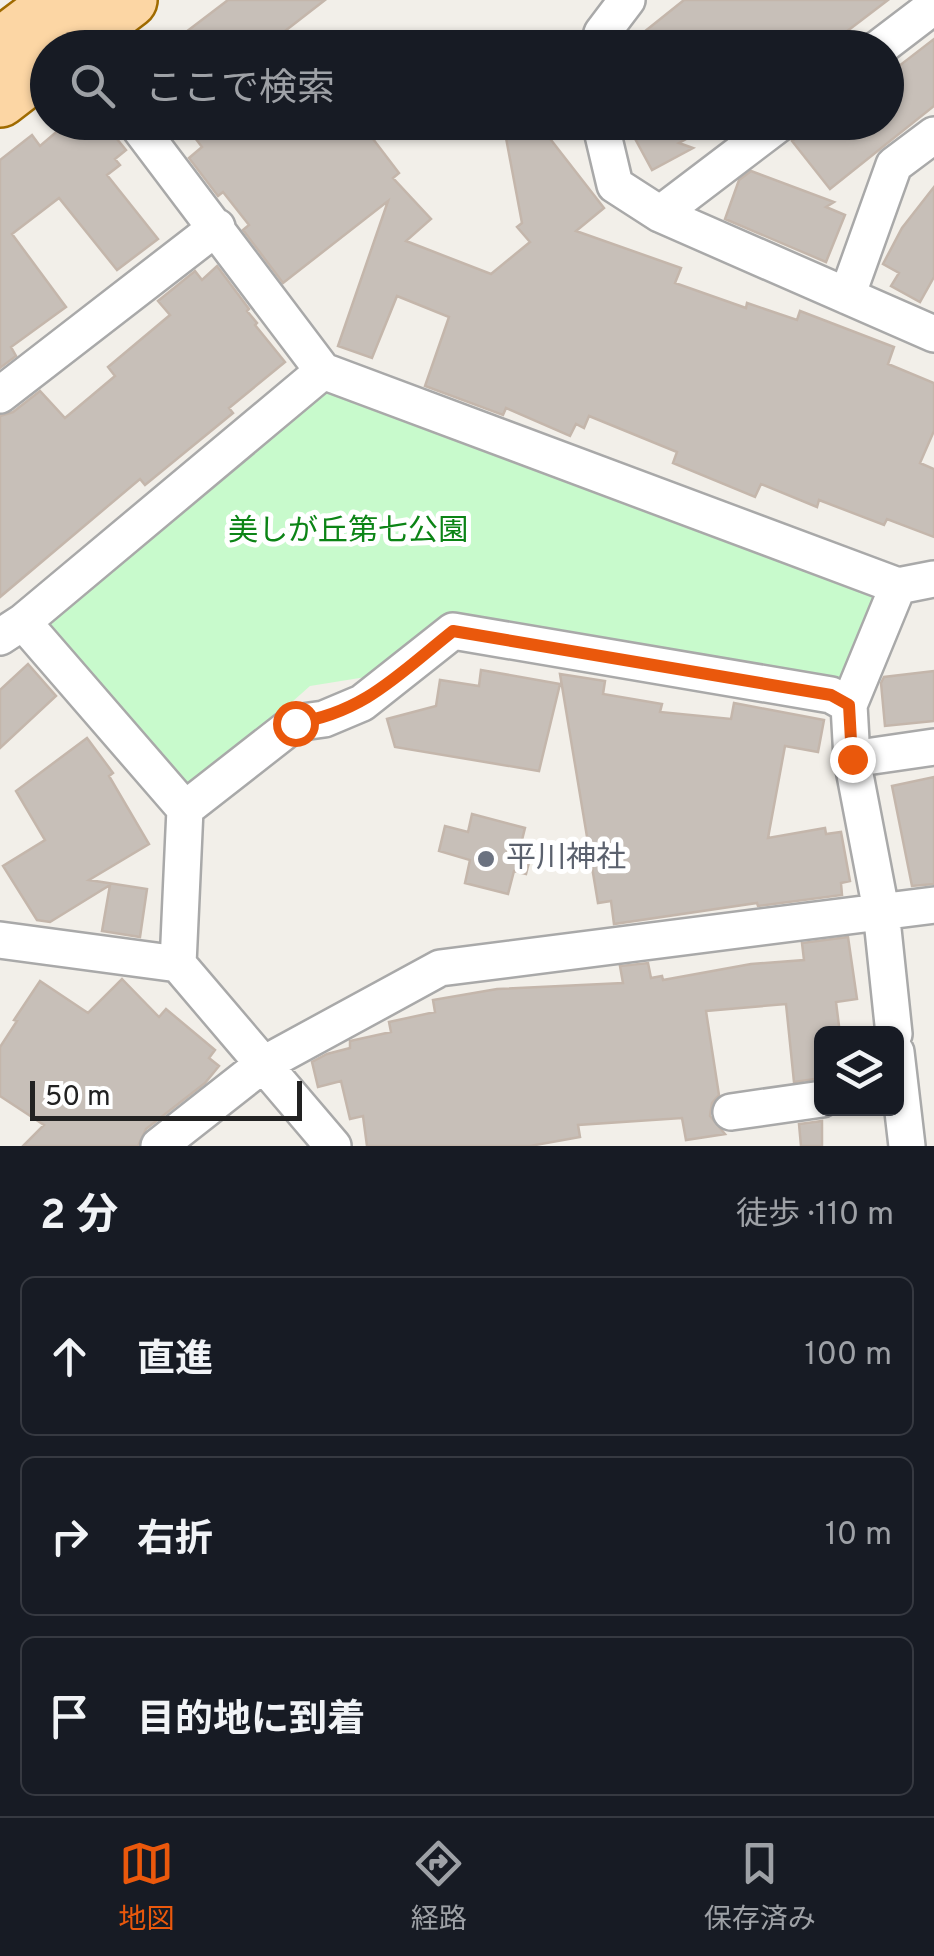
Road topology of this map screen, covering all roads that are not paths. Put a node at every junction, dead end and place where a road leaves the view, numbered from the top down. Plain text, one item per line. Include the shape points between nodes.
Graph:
1 (129, 0) edge
2 (627, 0) edge
3 (934, 6) edge
4 (81, 30) edge
5 (604, 30) edge
6 (903, 30) edge
7 (30, 44) edge
8 (0, 47) edge
9 (30, 71) edge
10 (0, 98) edge
11 (934, 135) edge
12 (149, 140) edge
13 (604, 140) edge
14 (757, 140) edge
15 (660, 214) junction
16 (217, 228) junction
17 (847, 296) junction
18 (934, 334) edge
19 (324, 371) junction
20 (0, 395) edge
21 (934, 579) edge
22 (898, 586) junction
23 (12, 630) edge
24 (849, 705) junction
25 (934, 747) edge
26 (852, 759) junction
27 (185, 809) junction
28 (934, 905) edge
29 (881, 910) junction
30 (0, 940) edge
31 (178, 964) junction
32 (893, 1026) edge
33 (262, 1064) junction
34 (814, 1100) edge
35 (731, 1112) dead end
36 (902, 1116) edge
37 (159, 1146) edge
38 (332, 1146) edge
39 (907, 1146) edge

1 - 4 main road
2 - 5 street
3 - 6 street
7 - 8 main road
9 - 10 main road
11 - 17 street via 894,164
12 - 16 street
13 - 15 street via 614,185
14 - 15 street
15 - 17 street
16 - 19 street
16 - 20 street
17 - 18 street
19 - 22 street
19 - 23 street
21 - 22 street
22 - 24 street
23 - 27 street
24 - 26 street
24 - 27 street via 831,695 453,631 362,704 295,723
25 - 26 street
26 - 29 street
27 - 31 street
28 - 29 street
29 - 32 street
29 - 33 street via 440,968
30 - 31 street
31 - 33 street
33 - 37 street
33 - 38 street
34 - 35 street
36 - 39 street

